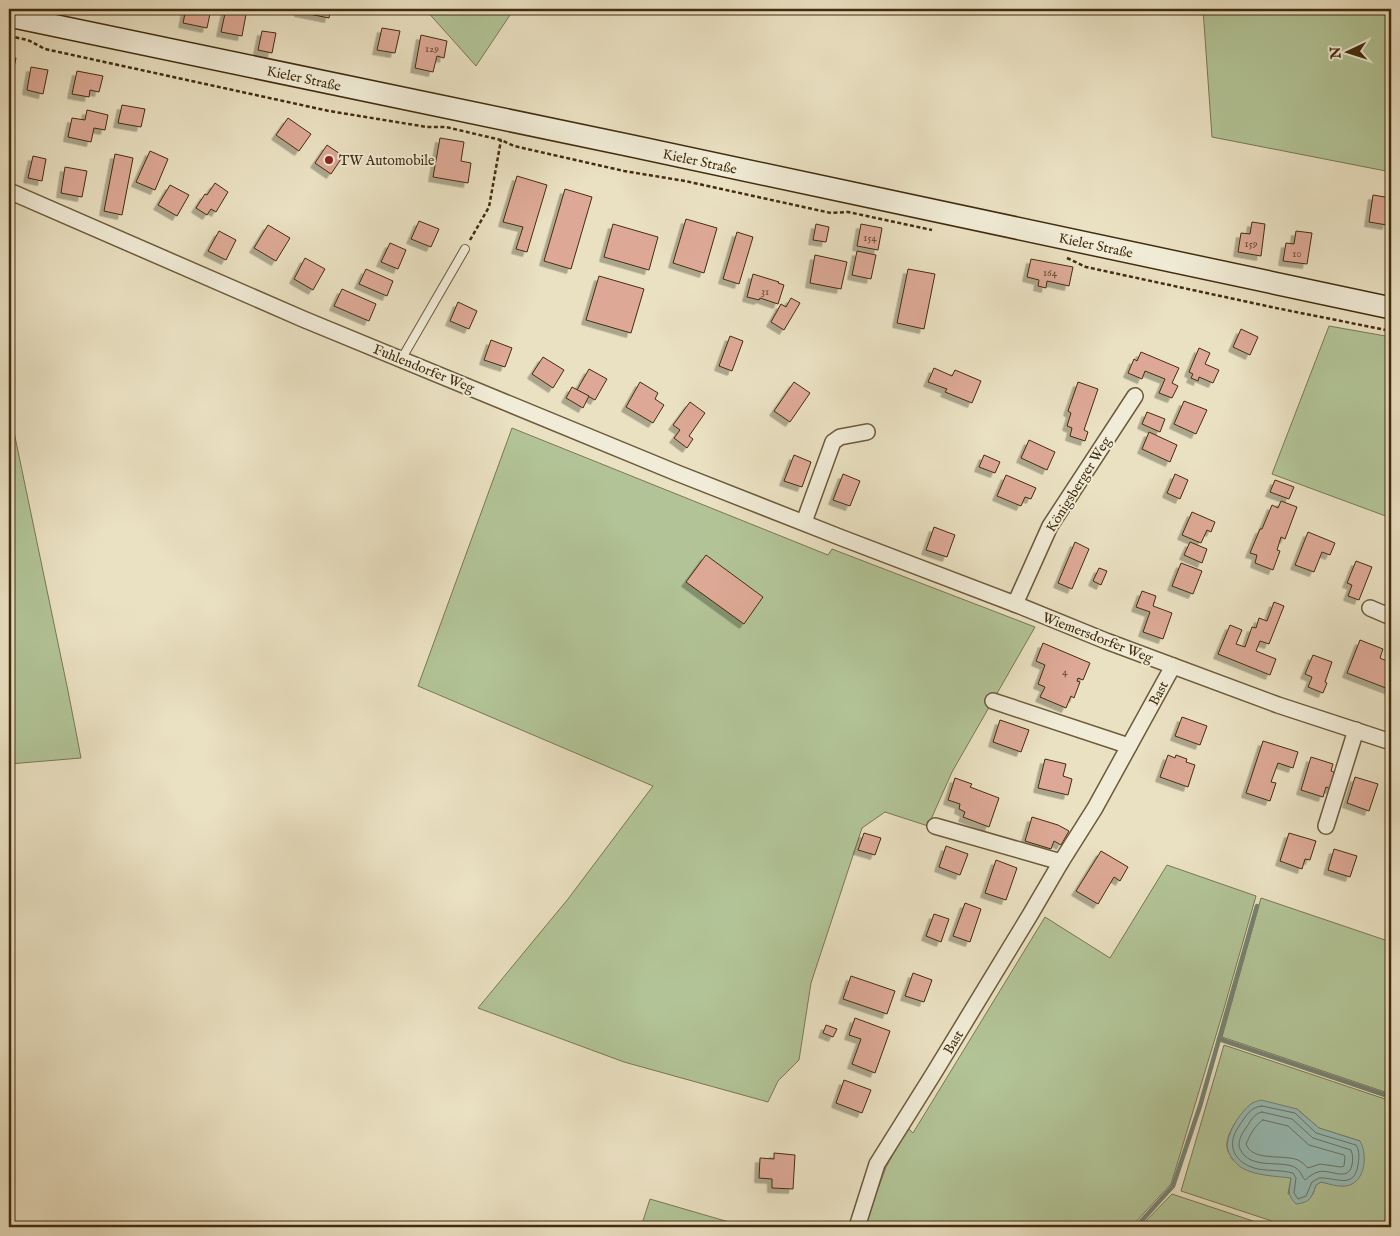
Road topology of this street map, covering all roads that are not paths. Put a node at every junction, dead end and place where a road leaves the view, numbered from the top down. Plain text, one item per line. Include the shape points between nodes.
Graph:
1 (9, 16) edge
2 (9, 191) edge
3 (465, 249) road end
4 (1391, 308) edge
5 (402, 358) junction
6 (1135, 396) dead end
7 (867, 432) dead end
8 (804, 522) junction
9 (842, 538) joint
10 (1015, 604) junction
11 (1370, 608) dead end
12 (1391, 618) edge
13 (1173, 666) junction
14 (993, 701) dead end
15 (1356, 730) junction
16 (1390, 736) edge
17 (1129, 746) junction
18 (936, 826) dead end
19 (1326, 826) dead end
20 (1061, 862) junction
21 (857, 1227) edge

1 - 4 main road, Kieler Straße
2 - 5 street, Fuhlendorfer Weg via 303,319
3 - 5 lane
5 - 8 street, Fuhlendorfer Weg
6 - 10 street, Königsberger Weg via 1050,526
7 - 8 street via 840,437 833,442
8 - 9 street, Fuhlendorfer Weg
9 - 10 street, Wiemersdorfer Weg
10 - 13 street, Wiemersdorfer Weg
11 - 12 street
13 - 15 street, Wiemersdorfer Weg
13 - 17 street, Bast
14 - 17 street
15 - 16 street, Wiemersdorfer Weg
15 - 19 street
17 - 20 street, Bast
18 - 20 street
20 - 21 street, Bast via 877,1164

